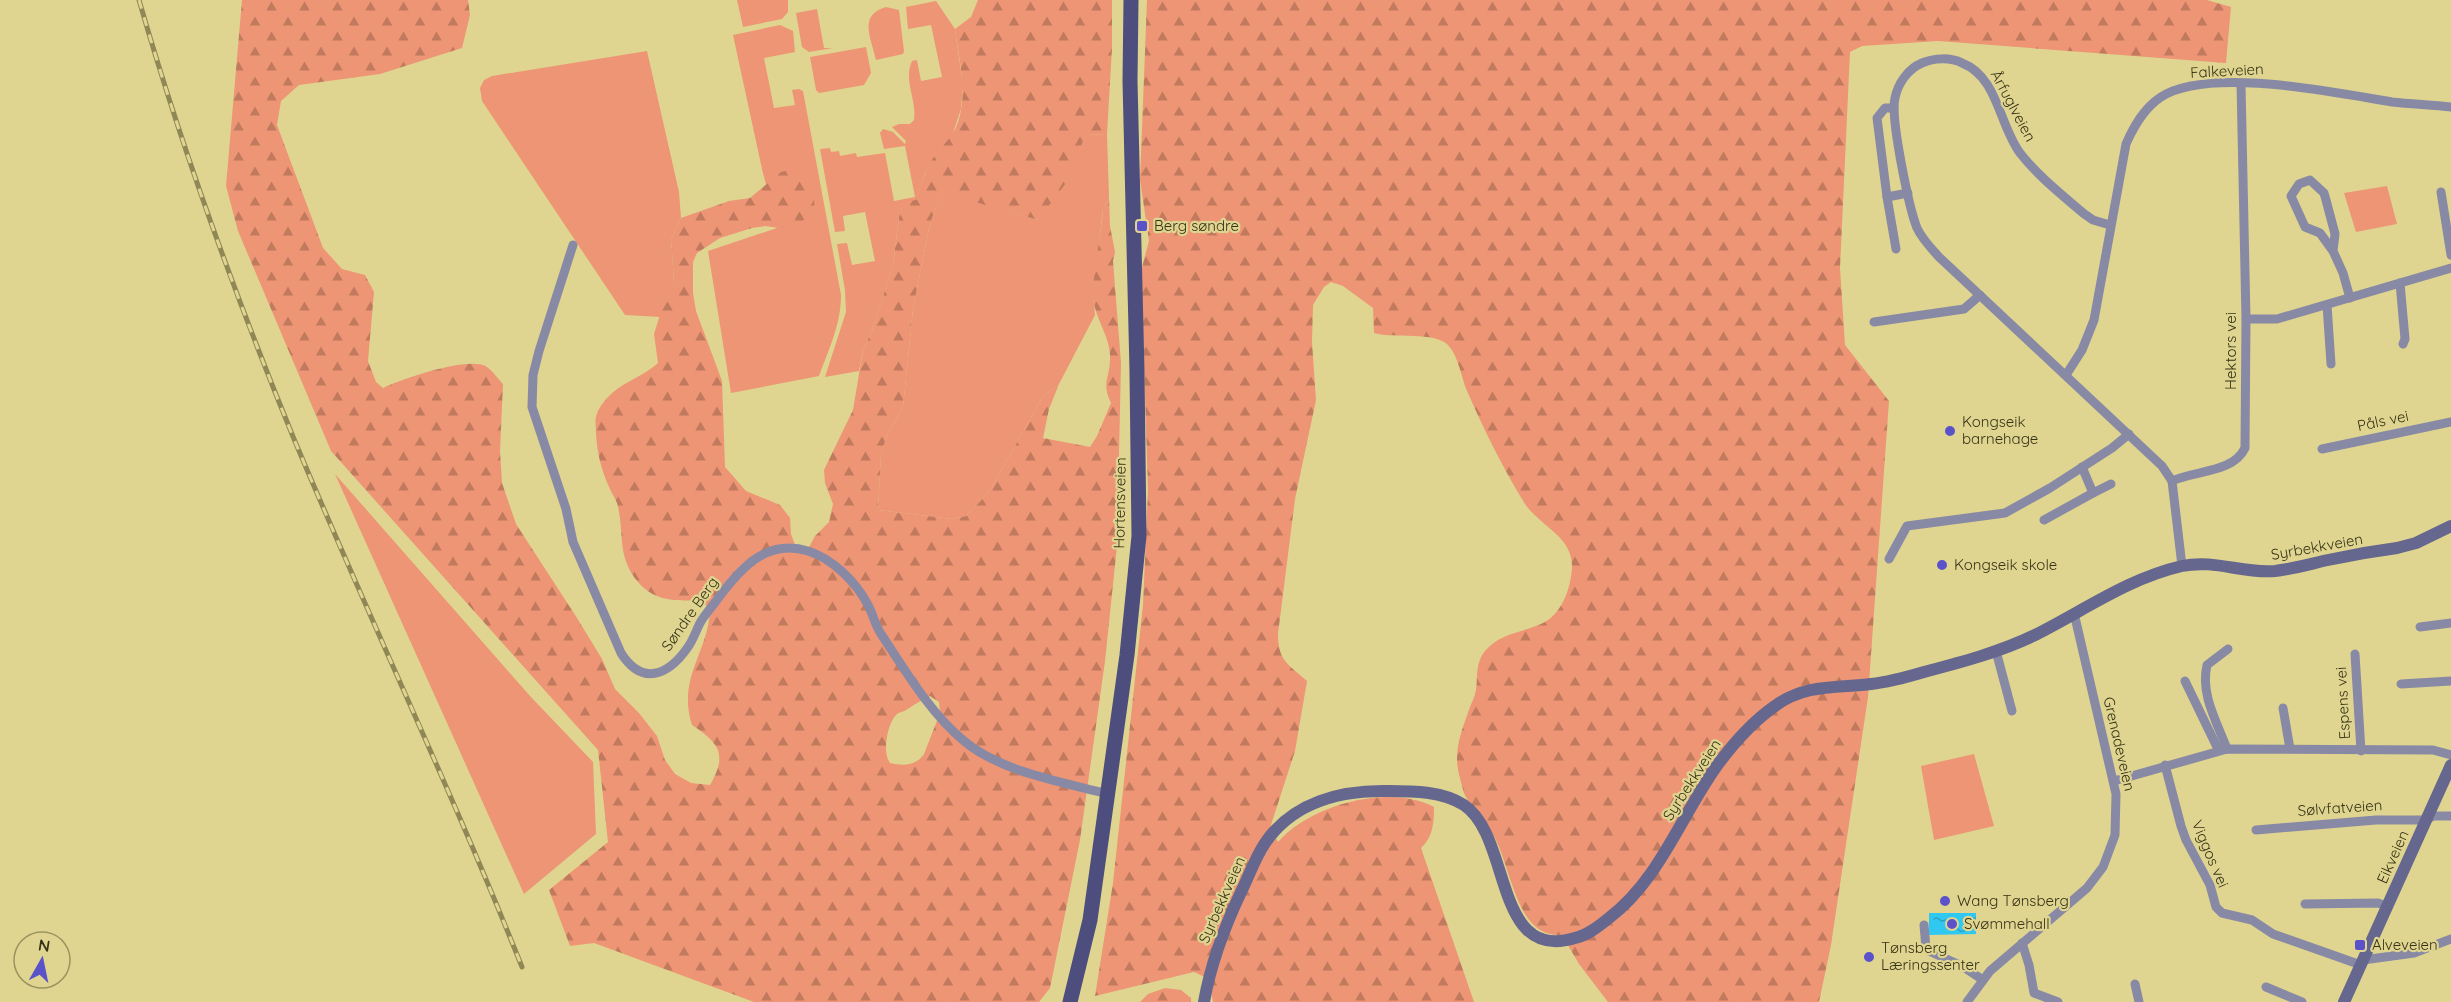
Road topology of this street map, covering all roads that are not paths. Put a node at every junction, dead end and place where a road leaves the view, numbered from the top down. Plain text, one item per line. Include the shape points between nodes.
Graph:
1 (1131, 0) edge
2 (2241, 84) junction
3 (2451, 107) edge
4 (1894, 108) junction
5 (2441, 192) dead end
6 (1908, 193) junction
7 (1887, 197) junction
8 (2110, 225) junction
9 (573, 245) dead end
10 (1896, 249) dead end
11 (2333, 251) junction
12 (2451, 255) edge
13 (2451, 268) edge
14 (2400, 283) junction
15 (1980, 295) junction
16 (2350, 298) junction
17 (2327, 305) junction
18 (2246, 319) junction
19 (1874, 322) dead end
20 (2403, 344) dead end
21 (2331, 364) dead end
22 (2066, 375) junction
23 (2451, 422) edge
24 (2128, 434) junction
25 (2322, 448) dead end
26 (2082, 468) junction
27 (2172, 481) junction
28 (2111, 483) dead end
29 (2093, 493) junction
30 (2044, 520) dead end
31 (2451, 526) edge
32 (1889, 559) dead end
33 (2182, 566) junction
34 (2074, 614) junction
35 (2451, 623) edge
36 (2420, 627) dead end
37 (2228, 650) dead end
38 (1996, 651) junction
39 (2355, 654) dead end
40 (2185, 681) dead end
41 (2451, 681) edge
42 (2401, 684) dead end
43 (2283, 708) dead end
44 (2012, 711) dead end
45 (2290, 749) junction
46 (2224, 750) junction
47 (2361, 751) junction
48 (2451, 755) edge
49 (2165, 765) junction
50 (2451, 765) edge
51 (2114, 781) junction
52 (1108, 794) junction
53 (2451, 816) edge
54 (2426, 820) junction
55 (2256, 830) dead end
56 (2305, 904) dead end
57 (2387, 906) junction
58 (1924, 926) dead end
59 (2451, 939) edge
60 (2022, 944) junction
61 (2362, 963) junction
62 (1983, 980) junction
63 (2135, 984) dead end
64 (2266, 987) dead end
65 (1070, 1002) edge
66 (1204, 1002) edge
67 (1967, 1002) edge
68 (2058, 1002) edge
69 (2139, 1002) edge
70 (2302, 1002) edge
71 (2344, 1002) edge

1 - 52 main road, Hortensveien via 1139,536
2 - 3 street, Falkeveien via 2294,86
2 - 8 street, Falkeveien via 2190,87 2162,96 2150,106 2135,124 2126,144
2 - 18 street, Hektors vei
4 - 6 street, Årfuglveien
4 - 7 street, Årfuglveien via 1885,108 1877,118
4 - 8 street, Årfuglveien via 1898,87 1916,65 1943,59 1963,63 1983,77 2020,153 2083,213
5 - 12 street
6 - 7 street
6 - 15 street, Årfuglveien via 1922,236
7 - 10 street, Årfuglveien
8 - 22 street, Falkeveien via 2094,320
9 - 52 street, Søndre Berg via 537,359 532,406 573,542 629,666 649,674 673,665 738,572 757,557 773,551 808,551 823,557 854,584 879,631 919,688 965,742 1003,765
11 - 11 street via 2335,234 2324,193 2310,180 2299,184 2291,196 2305,227 2320,234
11 - 16 street
13 - 14 street
14 - 16 street
14 - 20 street
15 - 19 street via 1964,309
15 - 22 street, Årfuglveien
16 - 17 street
17 - 18 street via 2277,319
17 - 21 street
18 - 27 street, Hektors vei via 2245,448 2231,464
22 - 24 street, Årfuglveien
23 - 25 street, Påls vei
24 - 26 street
24 - 27 street, Årfuglveien
26 - 29 street
26 - 32 street via 2005,513 1907,526
27 - 33 street
28 - 29 street
29 - 30 street
31 - 33 main road, Syrbekkveien via 2406,546 2281,570 2253,571 2211,563
33 - 34 main road, Syrbekkveien via 2140,580
34 - 38 main road, Syrbekkveien
34 - 51 street, Grenadeveien
35 - 36 street
37 - 46 street via 2207,665 2205,682
38 - 44 street
38 - 66 main road, Syrbekkveien via 1888,681 1808,689 1780,702 1741,737 1715,768 1639,890 1600,925 1573,939 1547,941 1524,928 1510,901 1486,831 1460,803 1432,794 1386,791 1321,800 1293,814 1264,844 1223,929
39 - 47 street, Espens vei
40 - 46 street via 2217,747
41 - 42 street
43 - 45 street
45 - 46 street, Espens vei
45 - 47 street, Espens vei
46 - 49 street, Espens vei
47 - 48 street, Espens vei via 2433,750
49 - 51 street, Espens vei
49 - 61 street, Viggos vei via 2181,826 2210,885 2216,907 2222,913 2252,920 2273,934
50 - 54 main road, Eikveien
51 - 60 street, Grenadeveien via 2117,823 2103,867 2087,888
52 - 65 main road, Hortensveien via 1090,920
53 - 54 street, Eikveien
54 - 55 street, Sølvfatveien
54 - 57 main road, Eikveien
56 - 57 street, Eikveien
57 - 61 main road, Eikveien
58 - 62 street via 1929,951
59 - 61 street via 2414,953
60 - 62 street, Grenadeveien
60 - 68 street via 2034,993
61 - 71 main road, Eikveien
62 - 67 street, Grenadeveien
63 - 69 street
64 - 70 street

